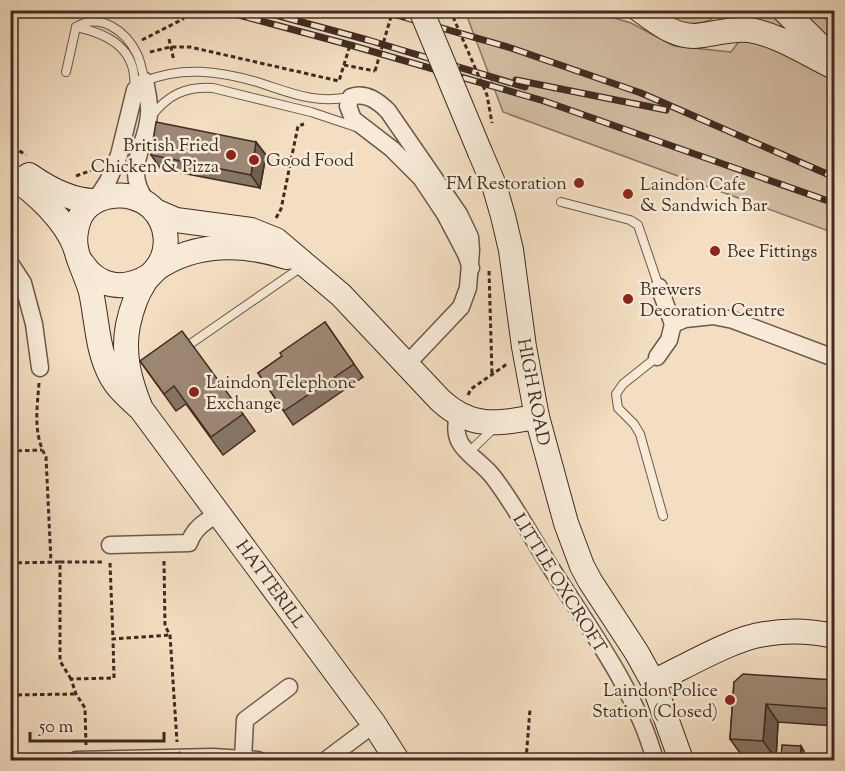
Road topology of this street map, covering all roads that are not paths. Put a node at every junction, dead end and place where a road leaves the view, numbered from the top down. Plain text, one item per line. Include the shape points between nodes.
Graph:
1 (421, 10) edge
2 (741, 10) edge
3 (784, 10) edge
4 (646, 14) edge
5 (76, 27) junction
6 (713, 32) junction
7 (834, 60) edge
8 (834, 67) edge
9 (66, 72) dead end
10 (145, 81) junction
11 (133, 96) junction
12 (351, 97) junction
13 (149, 120) junction
14 (368, 131) junction
15 (19, 157) edge
16 (10, 175) edge
17 (95, 201) junction
18 (561, 202) dead end
19 (152, 208) junction
20 (78, 254) junction
21 (10, 263) edge
22 (306, 265) junction
23 (471, 268) junction
24 (153, 272) junction
25 (659, 287) joint
26 (673, 324) junction
27 (180, 351) edge
28 (657, 357) joint
29 (834, 357) edge
30 (407, 364) junction
31 (40, 368) road end
32 (141, 409) junction
33 (458, 415) junction
34 (537, 417) junction
35 (502, 423) junction
36 (468, 453) junction
37 (219, 513) junction
38 (663, 516) dead end
39 (110, 554) road end
40 (834, 636) edge
41 (653, 682) junction
42 (289, 687) dead end
43 (374, 724) junction
44 (251, 759) edge
45 (76, 760) edge
46 (87, 760) edge
47 (326, 760) edge
48 (397, 760) edge
49 (654, 760) edge
50 (681, 760) edge

1 - 34 street, HIGH ROAD, bridge via 494,185 511,250
2 - 6 street
3 - 7 street
4 - 6 street via 676,33 702,36
5 - 9 lane
5 - 10 lane via 95,20 123,34 138,57
5 - 11 lane via 102,33 123,50 132,67
6 - 8 street via 755,31
10 - 11 street
10 - 12 lane via 191,71 254,81 313,99
10 - 13 street
11 - 17 street via 119,155
12 - 14 street via 351,115
12 - 23 street via 363,95 379,102 402,130 465,227 470,237
13 - 14 lane via 168,98 181,90 213,87
13 - 19 street via 136,168 138,187
14 - 23 street via 426,184 446,214
15 - 17 street via 60,193
16 - 20 street, HATTERILL via 56,216
17 - 19 street via 121,195
17 - 20 street, HATTERILL via 78,222
18 - 25 lane via 638,225
19 - 22 street via 176,220 269,236
19 - 24 street, HATTERILL via 163,222 166,243
20 - 24 street, HATTERILL via 92,276 109,284 130,285
20 - 32 street, HATTERILL via 90,288 106,366 119,388
21 - 31 street via 23,283
22 - 24 street via 244,247 226,247 175,257
22 - 27 lane
22 - 30 street
23 - 30 street via 461,307
24 - 32 street, HATTERILL via 132,311 125,348 129,377
25 - 26 street
26 - 28 street via 669,340
26 - 29 street via 713,316 733,320
28 - 38 lane via 616,394 618,408 640,434
30 - 33 street
32 - 37 street, HATTERILL
33 - 35 street
33 - 36 street, LITTLE OXCROFT via 456,434
34 - 35 street
34 - 41 street, HIGH ROAD via 582,566
35 - 36 lane
36 - 49 street, LITTLE OXCROFT via 494,477 609,660 639,714
37 - 39 street via 201,524 189,543
37 - 43 street, HATTERILL
40 - 41 street via 813,632 763,634
41 - 50 street, HIGH ROAD
42 - 44 street via 245,720
43 - 47 street
43 - 48 street, HATTERILL
44 - 46 street
45 - 46 street

